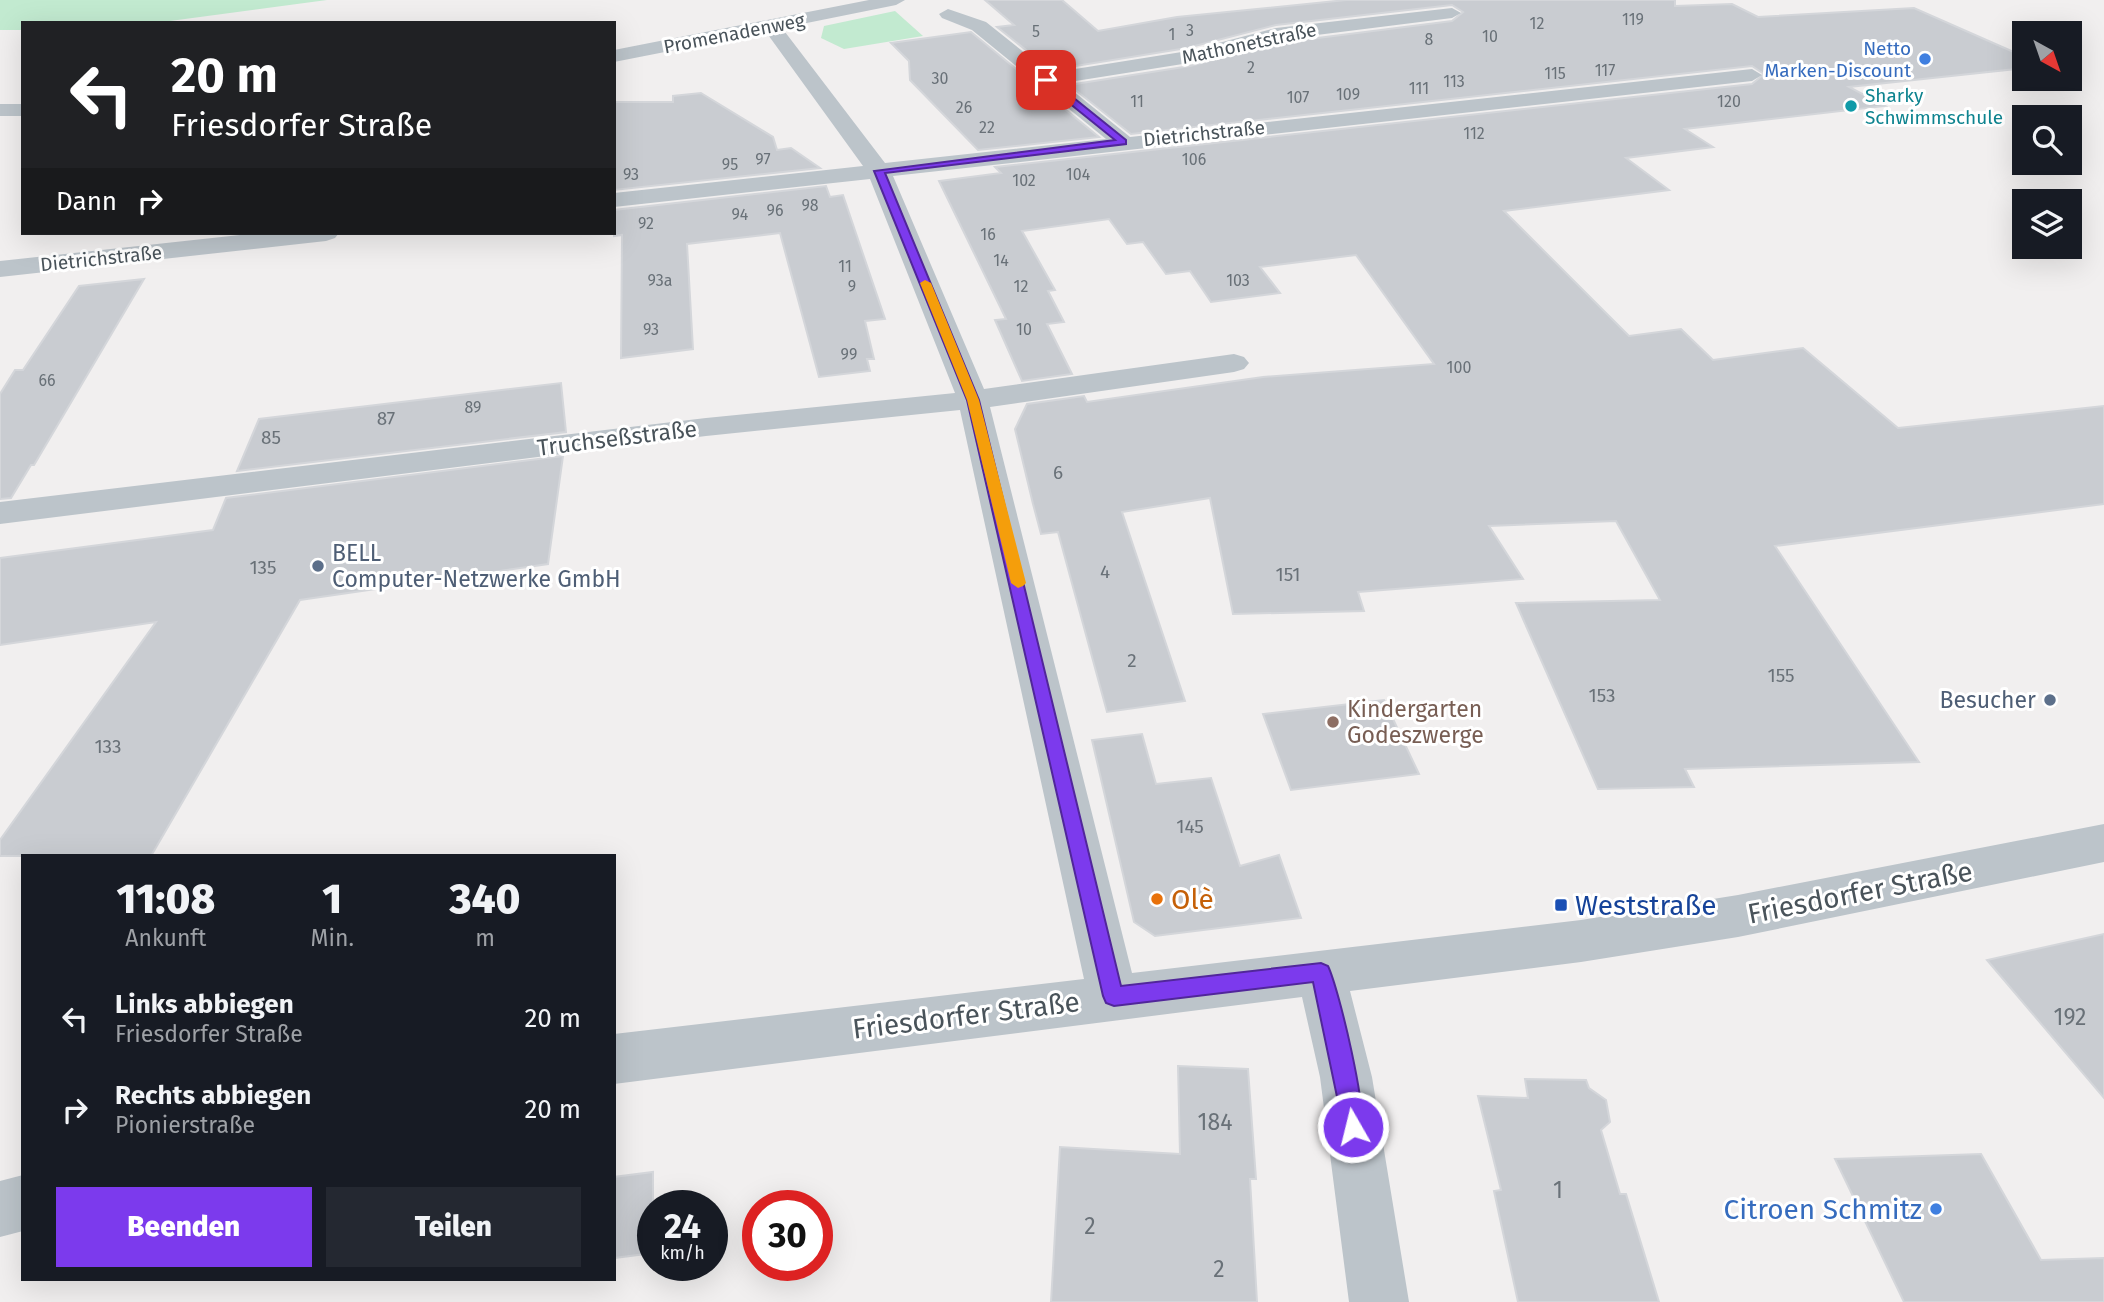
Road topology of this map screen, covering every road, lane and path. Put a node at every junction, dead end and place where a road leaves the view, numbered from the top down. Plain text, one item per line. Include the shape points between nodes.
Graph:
1 (802, 0) edge
2 (896, 0) edge
3 (1452, 13) dead end
4 (948, 14) dead end
5 (771, 26) junction
6 (616, 43) edge
7 (616, 56) edge
8 (1752, 75) dead end
9 (1046, 80) junction
10 (0, 110) edge
11 (21, 110) edge
12 (1123, 142) junction
13 (879, 171) junction
14 (616, 200) edge
15 (308, 235) edge
16 (0, 269) edge
17 (1234, 363) dead end
18 (973, 400) junction
19 (0, 513) edge
20 (2104, 843) edge
21 (1321, 972) junction
22 (1114, 996) junction
23 (616, 1059) edge
24 (21, 1204) edge
25 (0, 1209) edge
26 (1379, 1302) edge

1 - 6 street, Promenadenweg via 724,22
2 - 5 street, Promenadenweg
3 - 9 street, Mathonetstraße via 1297,30 1189,57
4 - 9 street via 979,26
5 - 7 street, Promenadenweg
5 - 13 street
8 - 12 street, Dietrichstraße
9 - 12 street
10 - 11 street
12 - 13 street, Dietrichstraße
13 - 14 street, Dietrichstraße
13 - 18 street
15 - 16 street, Dietrichstraße
17 - 18 street, Truchseßstraße
18 - 19 street, Truchseßstraße via 706,427
18 - 22 street
20 - 21 street, Friesdorfer Straße via 1738,916
21 - 22 street, Friesdorfer Straße
21 - 26 street via 1346,1077
22 - 23 street, Friesdorfer Straße
24 - 25 street

